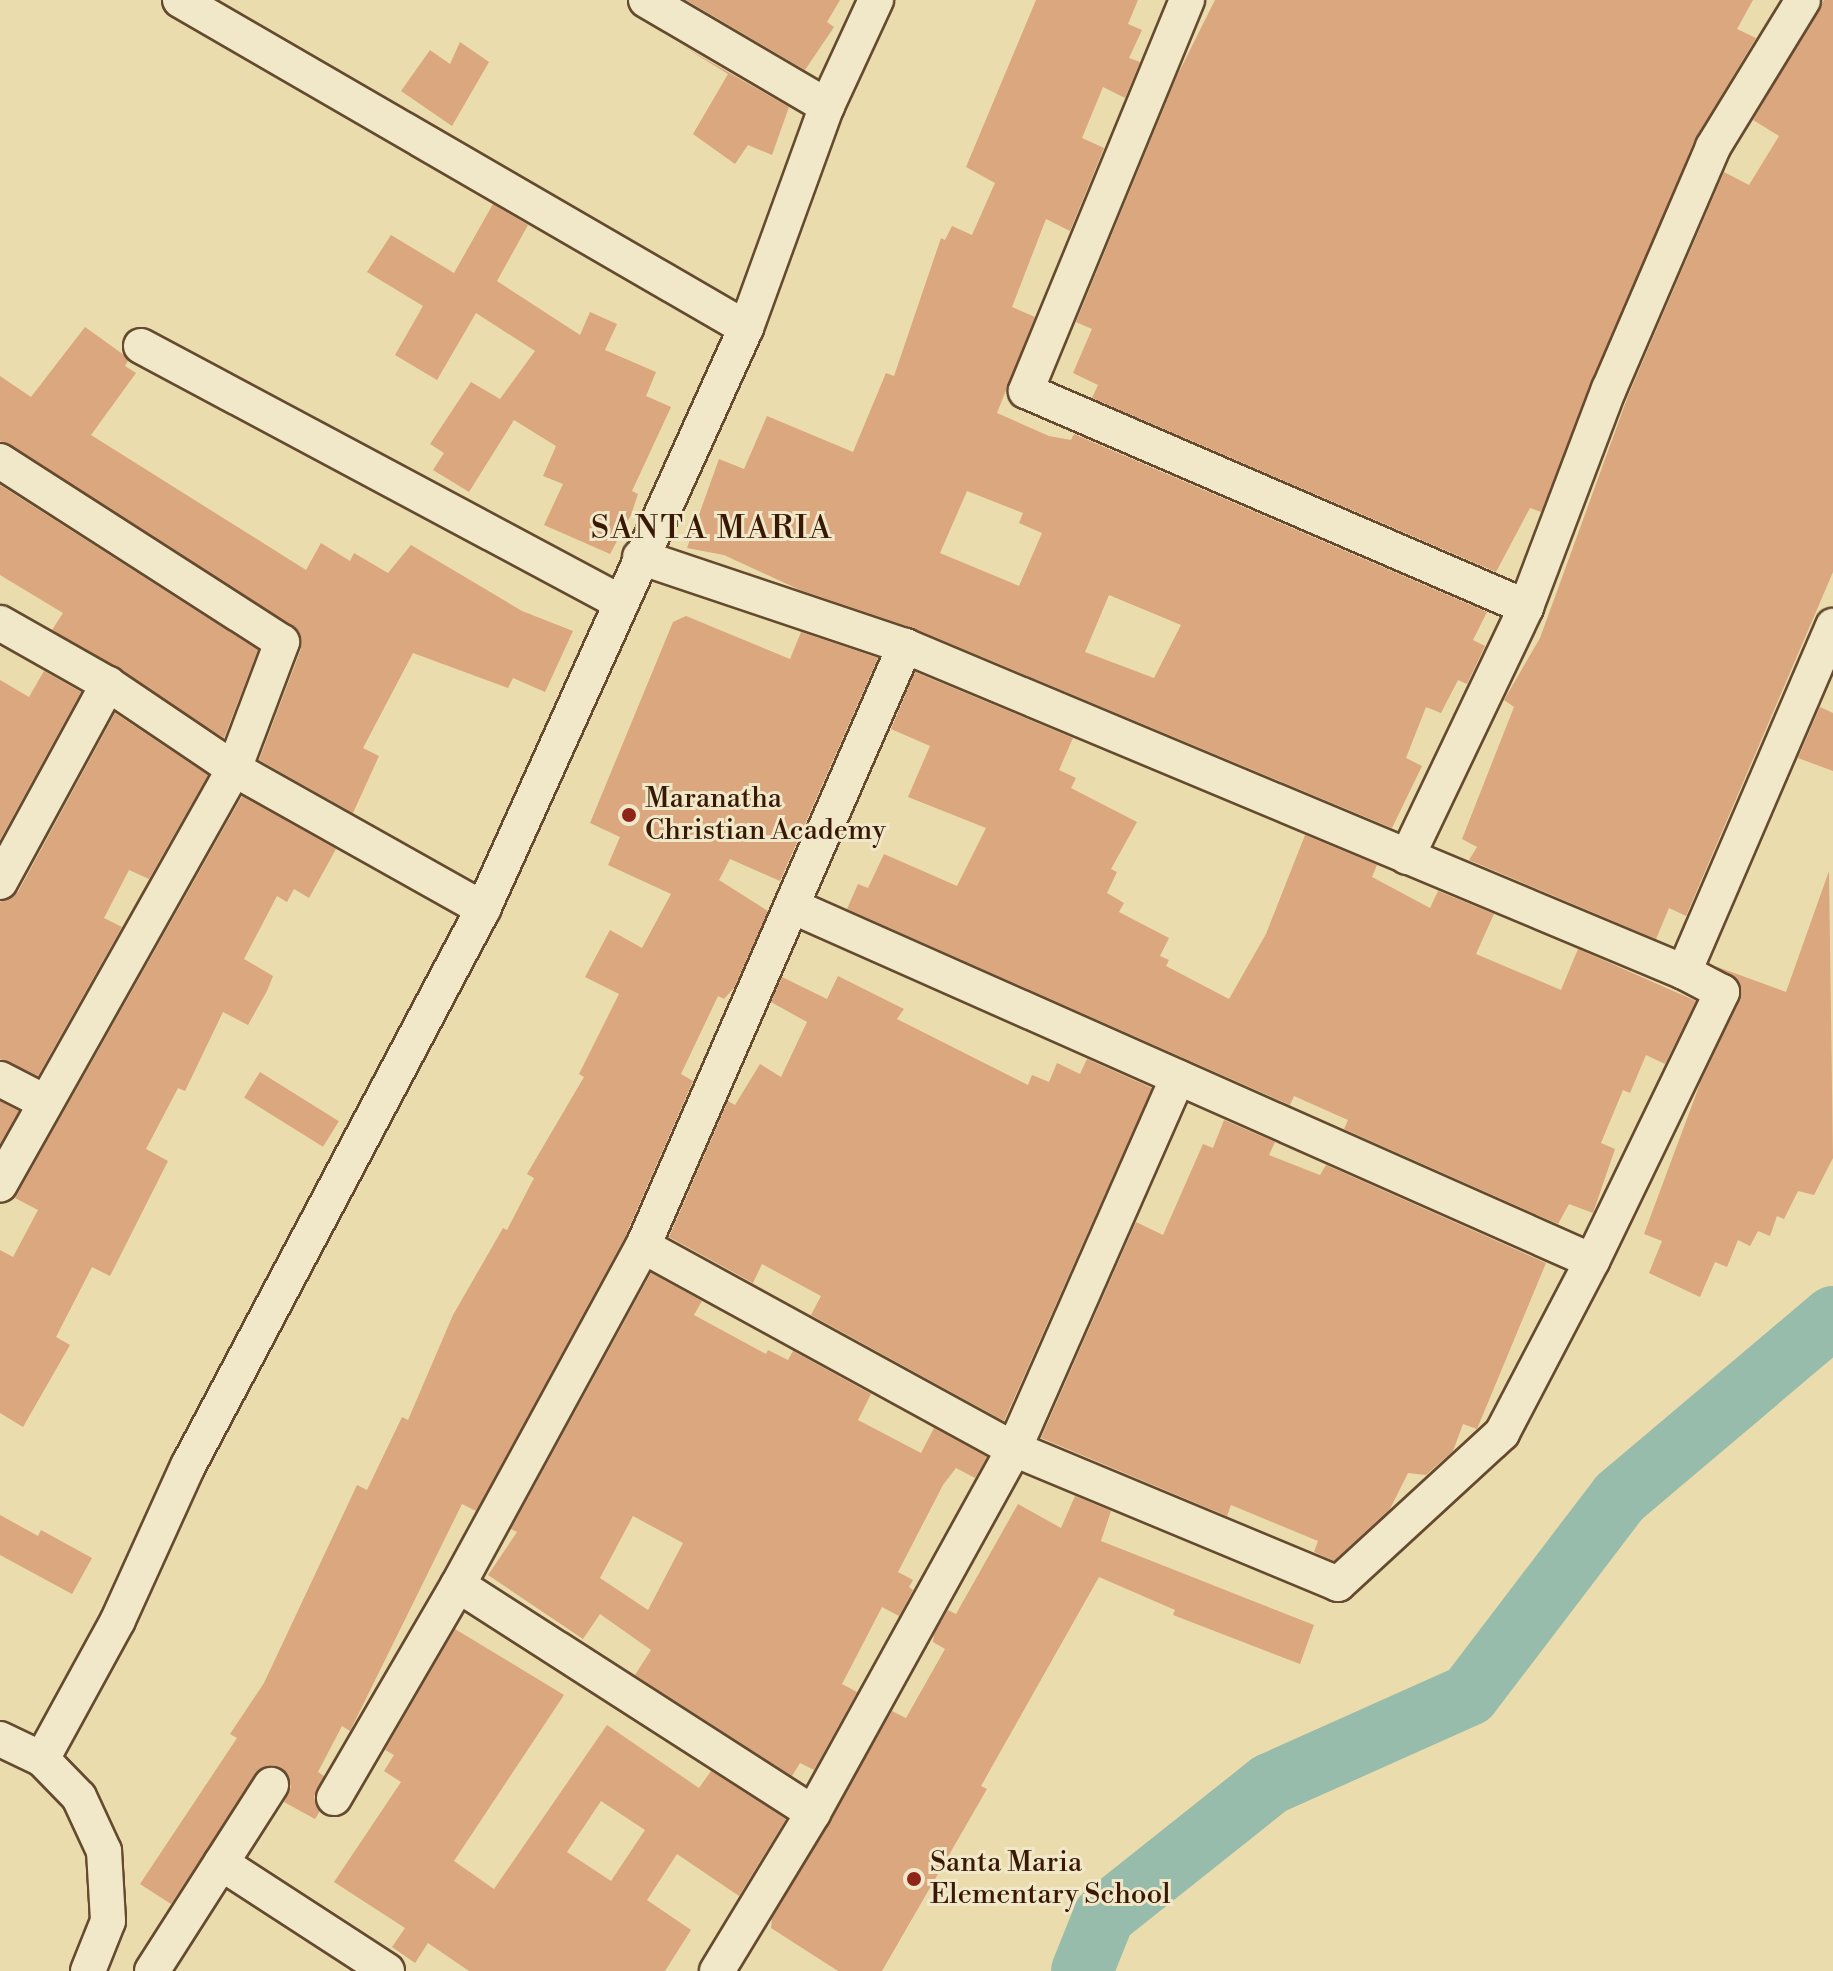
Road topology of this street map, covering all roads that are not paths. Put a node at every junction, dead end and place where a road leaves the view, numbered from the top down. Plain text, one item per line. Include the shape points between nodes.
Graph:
1 (180, 0) edge
2 (646, 0) edge
3 (876, 0) edge
4 (1187, 0) edge
5 (1803, 0) edge
6 (827, 106) junction
7 (746, 328) junction
8 (141, 346) dead end
9 (0, 461) edge
10 (640, 557) junction
11 (620, 602) junction
12 (1526, 607) junction
13 (0, 623) edge
14 (1833, 626) edge
15 (905, 646) junction
16 (108, 684) junction
17 (234, 769) junction
18 (1407, 857) junction
19 (0, 882) edge
20 (794, 907) junction
21 (483, 909) junction
22 (1684, 972) junction
23 (1178, 1078) junction
24 (0, 1079) edge
25 (43, 1101) junction
26 (0, 1185) edge
27 (643, 1246) junction
28 (1592, 1261) junction
29 (1014, 1449) junction
30 (458, 1585) junction
31 (0, 1739) edge
32 (42, 1759) junction
33 (271, 1785) dead end
34 (334, 1798) dead end
35 (813, 1813) junction
36 (221, 1863) junction
37 (88, 1971) edge
38 (152, 1971) edge
39 (387, 1971) edge
40 (717, 1971) edge

1 - 7 street
2 - 6 street
3 - 6 street
4 - 12 street via 1026,391
5 - 12 street via 1713,147 1609,389
6 - 7 street
7 - 10 street
8 - 11 street
9 - 17 street via 282,642
10 - 11 street
10 - 15 street
11 - 21 street
12 - 18 street
13 - 16 street
14 - 22 street
15 - 18 street
15 - 20 street
16 - 17 street
16 - 19 street
17 - 21 street via 389,851
17 - 25 street
18 - 22 street
20 - 23 street
20 - 27 street
21 - 32 street via 188,1466 118,1620
22 - 28 street via 1722,992
23 - 28 street
23 - 29 street
24 - 25 street
25 - 26 street
27 - 29 street
27 - 30 street
28 - 29 street via 1502,1433 1338,1584
29 - 35 street
30 - 34 street
30 - 35 street
31 - 32 street
32 - 37 street via 79,1797 104,1851 108,1921
33 - 36 street
35 - 40 street
36 - 38 street
36 - 39 street

